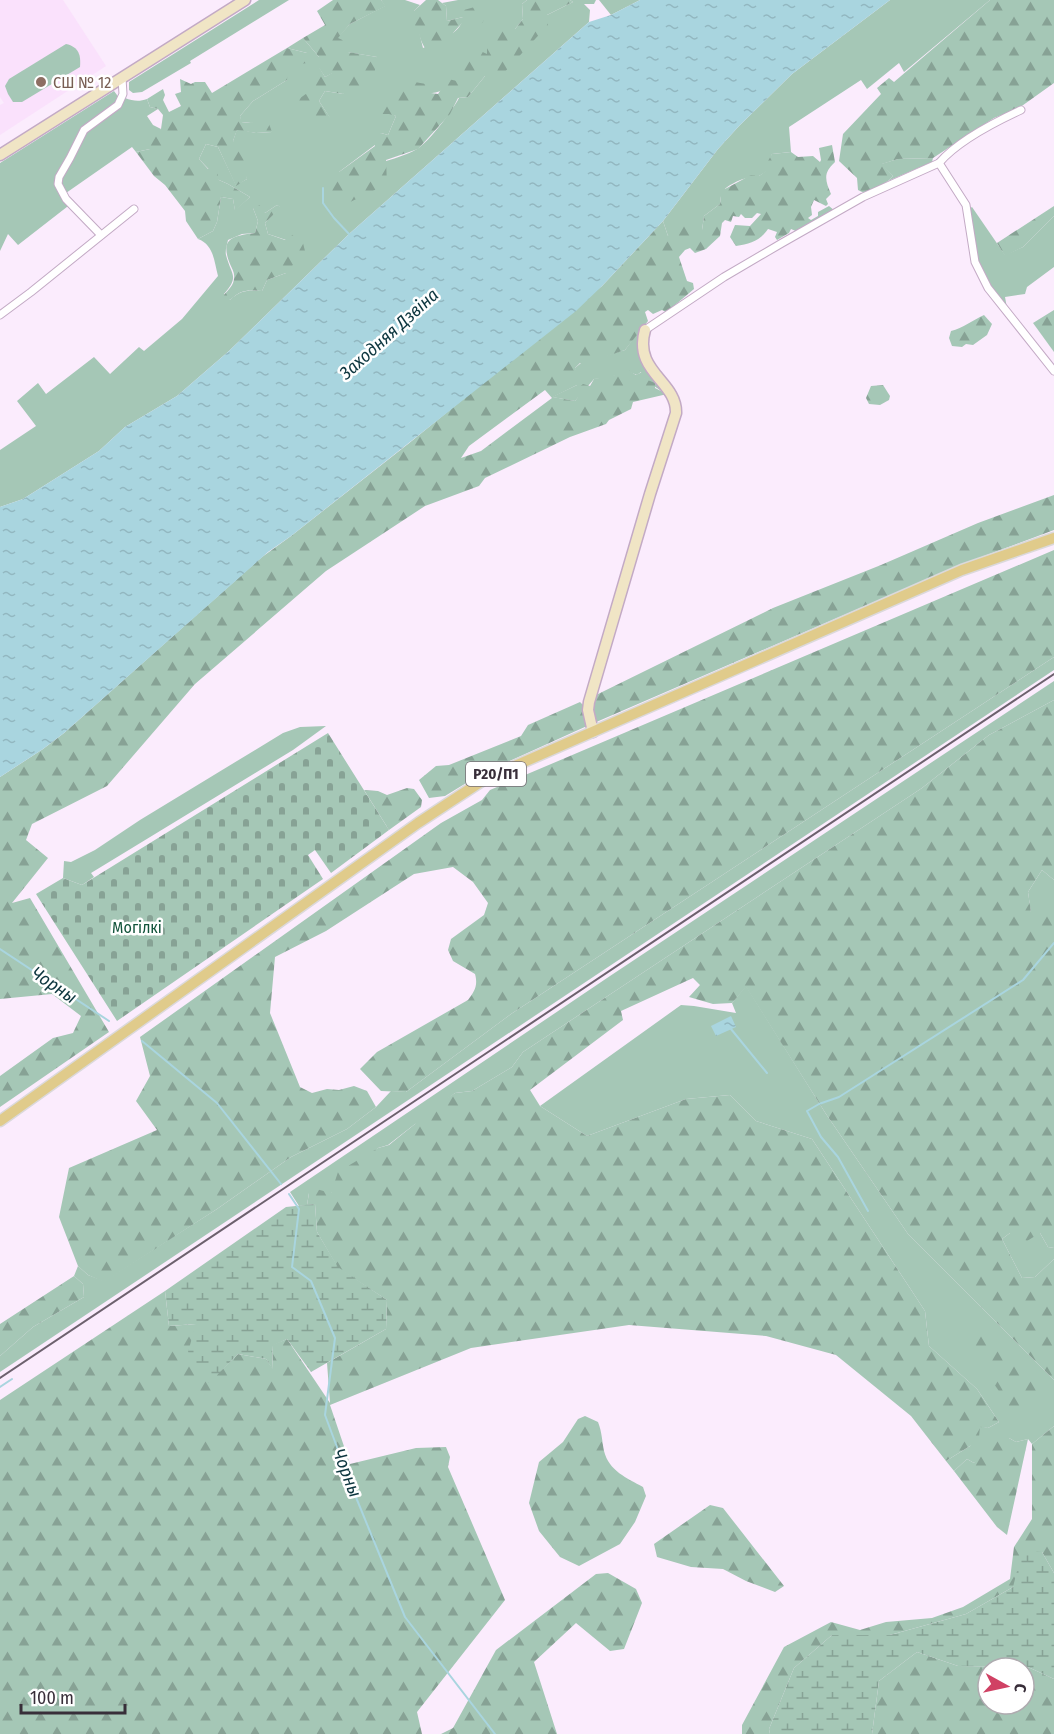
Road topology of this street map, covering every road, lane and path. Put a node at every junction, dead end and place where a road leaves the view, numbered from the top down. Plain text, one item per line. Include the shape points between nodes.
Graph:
1 (245, 0) edge
2 (122, 78) junction
3 (1021, 110) dead end
4 (0, 155) edge
5 (939, 163) junction
6 (134, 209) dead end
7 (101, 235) junction
8 (0, 315) edge
9 (645, 330) joint
10 (1054, 371) edge
11 (1054, 538) edge
12 (593, 732) junction
13 (0, 1121) edge

1 - 2 street
2 - 4 street
2 - 7 street via 123,94 118,105 84,130 58,184 66,199
3 - 5 street via 997,121 946,154
5 - 9 street via 863,198 782,243
5 - 10 street via 966,205 975,262 988,288
6 - 7 street
7 - 8 street
9 - 12 street via 645,356 672,394 676,413 589,702
11 - 12 main road, Р20/П1 via 962,570
12 - 13 main road, Р20/П1 via 485,779 433,813

